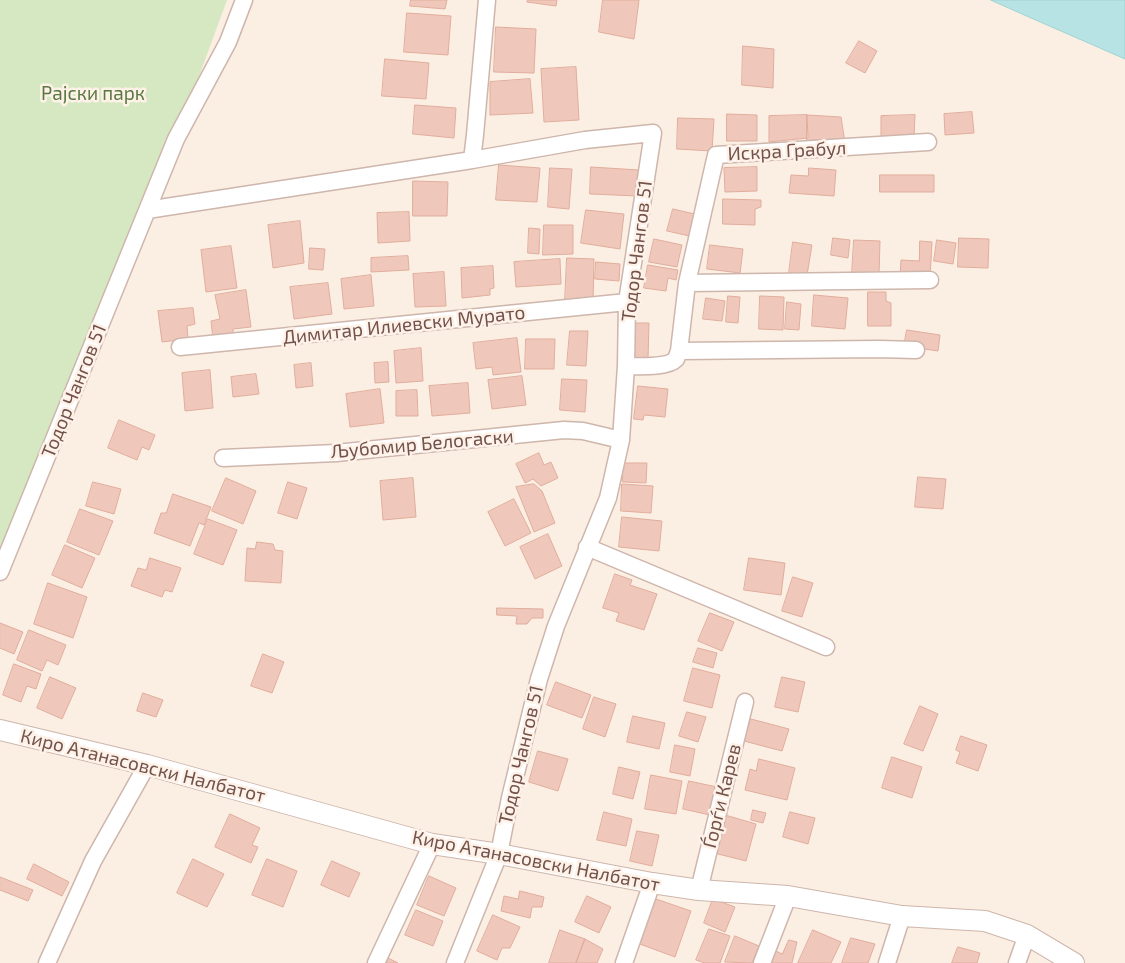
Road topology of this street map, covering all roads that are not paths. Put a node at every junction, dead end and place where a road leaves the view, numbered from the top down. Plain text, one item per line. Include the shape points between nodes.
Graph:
1 (244, 0) edge
2 (487, 0) edge
3 (928, 142) dead end
4 (472, 160) junction
5 (147, 210) junction
6 (930, 280) dead end
7 (687, 283) junction
8 (627, 302) junction
9 (180, 347) dead end
10 (916, 350) dead end
11 (679, 351) junction
12 (626, 366) junction
13 (621, 440) junction
14 (223, 458) dead end
15 (587, 547) junction
16 (0, 572) edge
17 (826, 647) dead end
18 (745, 702) dead end
19 (0, 730) edge
20 (147, 765) junction
21 (432, 844) junction
22 (499, 854) junction
23 (652, 883) junction
24 (699, 890) junction
25 (788, 896) junction
26 (902, 916) junction
27 (1027, 935) junction
28 (47, 963) edge
29 (376, 963) edge
30 (455, 963) edge
31 (624, 963) edge
32 (762, 963) edge
33 (887, 963) edge
34 (1017, 963) edge
35 (1074, 963) edge

1 - 5 street, Тодор Чангов 51 via 228,42 176,138
2 - 4 street
3 - 7 street, Искра Грабул via 716,155
4 - 5 street, Тодор Чангов 51
4 - 8 street, Тодор Чангов 51 via 585,140 653,133
5 - 16 street, Тодор Чангов 51
6 - 7 street
7 - 11 street, Искра Грабул
8 - 9 street, Димитар Илиевски Мурато
8 - 12 street, Тодор Чангов 51
10 - 11 street
11 - 12 street via 677,358 666,364
12 - 13 street, Тодор Чангов 51
13 - 14 street, Љубомир Белогаски via 564,430 336,453
13 - 15 street, Тодор Чангов 51 via 608,498
15 - 17 street
15 - 22 street, Тодор Чангов 51 via 538,679
18 - 24 street, Ѓорѓи Карев
19 - 20 street, Киро Атанасовски Налбатот
20 - 21 street, Киро Атанасовски Налбатот
20 - 28 street via 92,862
21 - 22 street, Киро Атанасовски Налбатот
21 - 29 street
22 - 23 street, Киро Атанасовски Налбатот
22 - 30 street, Тодор Чангов 51
23 - 24 street, Киро Атанасовски Налбатот
23 - 31 street
24 - 25 street, Киро Атанасовски Налбатот
25 - 26 street, Киро Атанасовски Налбатот
25 - 32 street
26 - 27 street, Киро Атанасовски Налбатот via 984,921
26 - 33 street
27 - 34 street
27 - 35 street, Киро Атанасовски Налбатот

